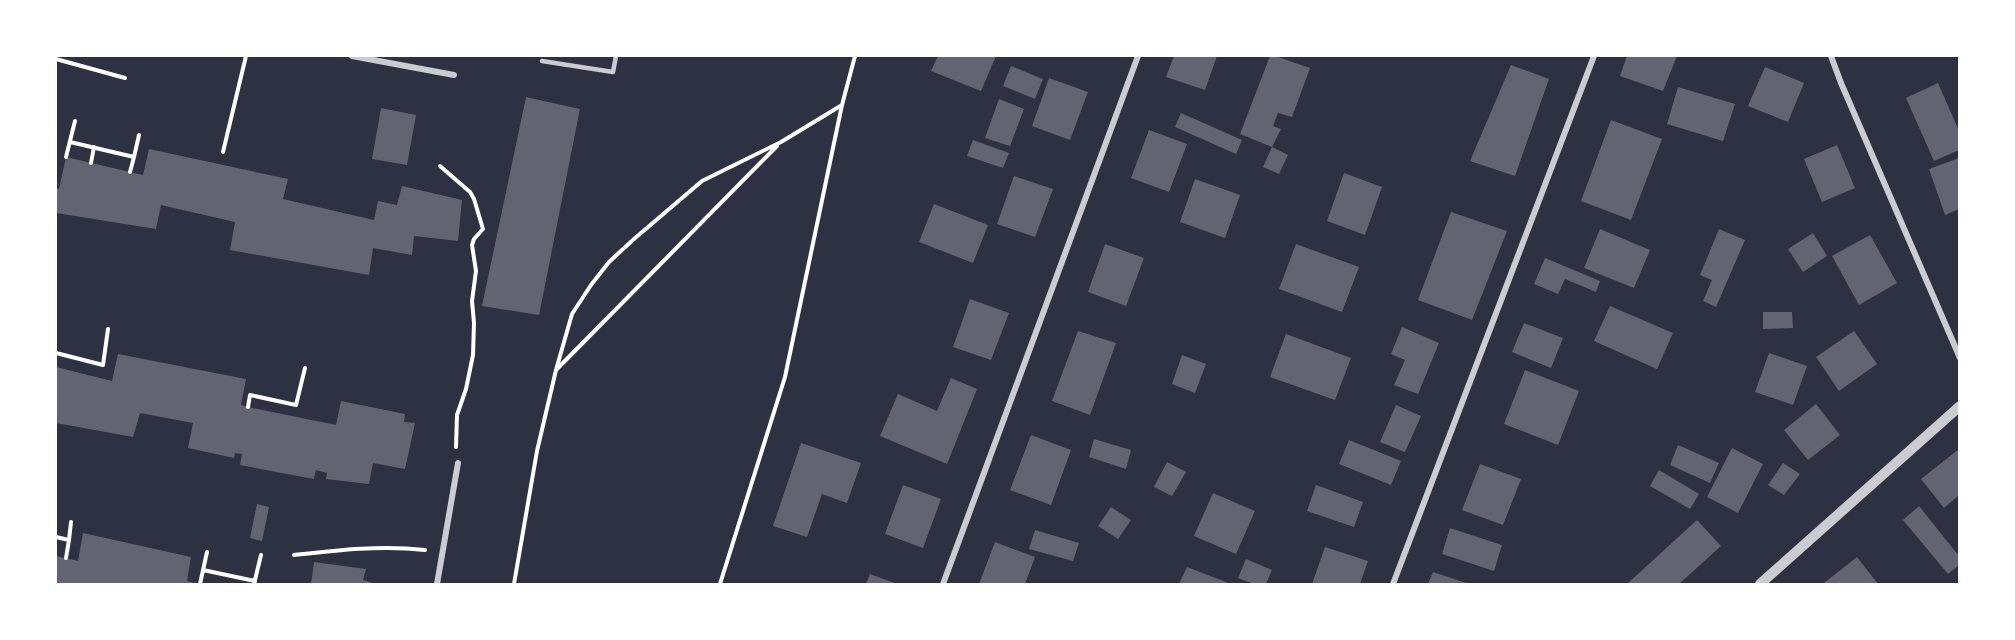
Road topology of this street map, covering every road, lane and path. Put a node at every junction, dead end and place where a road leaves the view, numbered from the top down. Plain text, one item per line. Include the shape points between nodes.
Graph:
1 (246, 56) edge
2 (352, 56) edge
3 (616, 56) edge
4 (855, 56) edge
5 (1138, 56) edge
6 (1594, 56) edge
7 (1831, 56) edge
8 (56, 59) edge
9 (542, 61) dead end
10 (454, 75) dead end
11 (125, 78) dead end
12 (842, 105) junction
13 (75, 121) dead end
14 (139, 135) dead end
15 (70, 142) junction
16 (781, 142) junction
17 (94, 147) junction
18 (223, 152) dead end
19 (66, 157) dead end
20 (134, 157) junction
21 (91, 163) dead end
22 (440, 166) dead end
23 (130, 172) dead end
24 (108, 329) dead end
25 (56, 353) edge
26 (1959, 358) edge
27 (305, 368) dead end
28 (556, 370) junction
29 (248, 406) dead end
30 (1959, 406) edge
31 (458, 463) joint
32 (71, 522) dead end
33 (56, 537) edge
34 (69, 540) junction
35 (207, 552) dead end
36 (443, 552) junction
37 (261, 555) dead end
38 (294, 555) dead end
39 (66, 558) dead end
40 (203, 570) junction
41 (255, 583) edge
42 (200, 584) edge
43 (437, 585) edge
44 (514, 585) edge
45 (720, 585) edge
46 (943, 585) edge
47 (1393, 585) edge
48 (1760, 585) edge

1 - 18 path
2 - 10 street
3 - 9 lane via 614,72
4 - 12 path
5 - 46 street
6 - 47 street
7 - 26 street
8 - 11 path
12 - 16 path
12 - 45 path via 785,377
13 - 15 path
14 - 20 path
15 - 17 path
15 - 19 path
16 - 28 path
16 - 28 path via 702,181 609,262 572,314
17 - 20 path
17 - 21 path
20 - 23 path
22 - 31 path via 470,192 483,229 472,245 476,271 473,355 457,416
24 - 25 path via 103,365
27 - 29 path via 296,405 250,395
28 - 44 path via 537,451
30 - 48 street
31 - 36 street
32 - 34 path
33 - 34 path
34 - 39 path
35 - 40 path
36 - 38 path via 397,547
36 - 43 street
37 - 41 path
40 - 41 path
40 - 42 path

